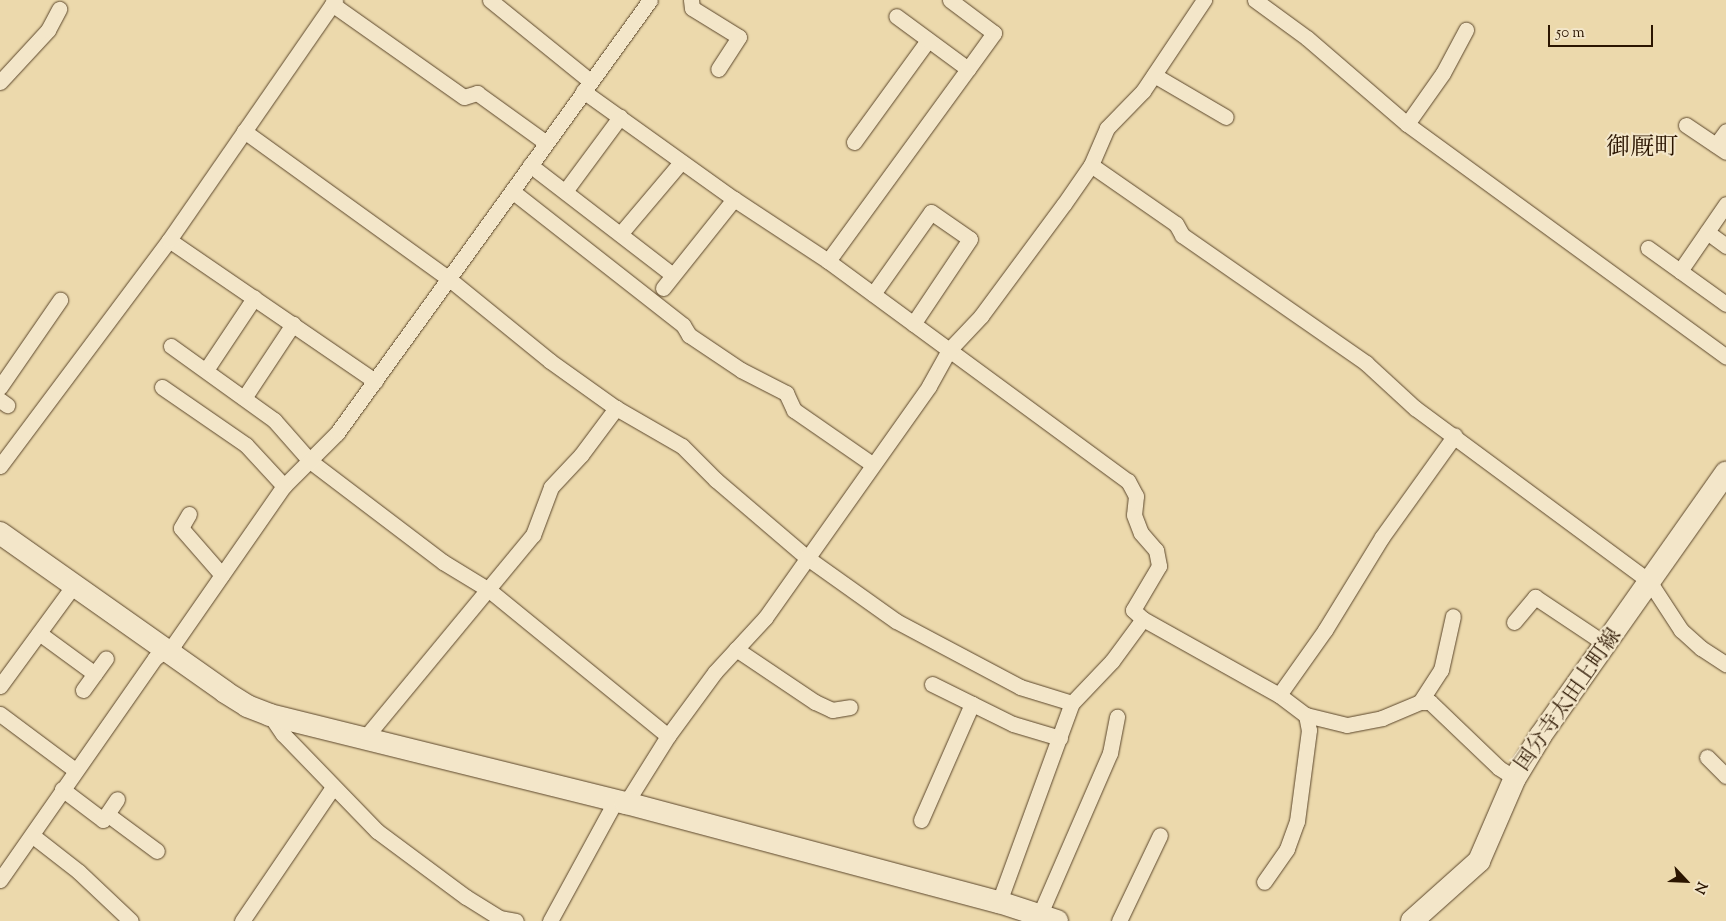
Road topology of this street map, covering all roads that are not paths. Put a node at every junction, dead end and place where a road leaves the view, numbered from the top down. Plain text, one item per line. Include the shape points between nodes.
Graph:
1 (490, 0) edge
2 (650, 0) edge
3 (691, 0) edge
4 (950, 0) edge
5 (1204, 0) edge
6 (1255, 0) edge
7 (333, 2) edge
8 (59, 9) dead end
9 (896, 16) dead end
10 (1466, 30) dead end
11 (928, 40) junction
12 (718, 69) dead end
13 (968, 69) junction
14 (1154, 75) junction
15 (0, 82) edge
16 (586, 86) junction
17 (620, 117) junction
18 (1226, 117) dead end
19 (1407, 124) junction
20 (1686, 125) dead end
21 (1726, 131) edge
22 (244, 132) junction
23 (545, 142) junction
24 (854, 142) dead end
25 (1721, 149) edge
26 (681, 162) junction
27 (1090, 164) junction
28 (530, 165) junction
29 (566, 190) junction
30 (512, 191) junction
31 (734, 199) junction
32 (1726, 204) edge
33 (1706, 232) junction
34 (621, 233) junction
35 (168, 240) junction
36 (1726, 246) edge
37 (1648, 248) dead end
38 (828, 261) junction
39 (1680, 271) junction
40 (673, 275) junction
41 (448, 278) junction
42 (663, 288) dead end
43 (873, 294) junction
44 (254, 298) junction
45 (60, 300) dead end
46 (1726, 304) edge
47 (293, 324) junction
48 (913, 324) junction
49 (171, 346) dead end
50 (949, 350) junction
51 (1726, 357) edge
52 (206, 370) junction
53 (376, 381) junction
54 (162, 386) dead end
55 (0, 387) edge
56 (244, 398) junction
57 (616, 408) junction
58 (1455, 435) junction
59 (310, 461) junction
60 (872, 464) junction
61 (0, 466) edge
62 (1726, 473) edge
63 (284, 486) junction
64 (189, 514) dead end
65 (0, 533) edge
66 (806, 557) junction
67 (222, 574) junction
68 (1649, 581) junction
69 (74, 585) junction
70 (489, 590) junction
71 (1453, 616) dead end
72 (1143, 619) junction
73 (1514, 622) dead end
74 (39, 633) junction
75 (1608, 645) junction
76 (736, 649) junction
77 (166, 651) junction
78 (106, 658) dead end
79 (1726, 664) edge
80 (95, 674) junction
81 (932, 684) dead end
82 (0, 686) edge
83 (84, 690) dead end
84 (1279, 695) junction
85 (1420, 702) junction
86 (1072, 703) junction
87 (972, 704) junction
88 (850, 707) dead end
89 (0, 714) edge
90 (270, 715) junction
91 (1306, 715) junction
92 (1117, 717) dead end
93 (668, 736) junction
94 (1060, 738) junction
95 (364, 739) junction
96 (1707, 758) dead end
97 (75, 770) junction
98 (1726, 776) edge
99 (1515, 778) junction
100 (333, 787) junction
101 (62, 790) junction
102 (117, 799) dead end
103 (621, 802) junction
104 (107, 814) junction
105 (920, 820) dead end
106 (1160, 835) dead end
107 (33, 836) junction
108 (157, 851) dead end
109 (0, 880) edge
110 (1264, 882) dead end
111 (999, 902) junction
112 (1039, 917) edge
113 (131, 921) edge
114 (242, 921) edge
115 (516, 921) edge
116 (550, 921) edge
117 (1119, 921) edge
118 (1412, 921) edge

1 - 16 street
2 - 16 street
3 - 12 street via 692,8 740,37
4 - 13 street via 994,33
5 - 14 street
6 - 19 street via 1307,38
7 - 22 street
7 - 23 street via 464,96 477,93
8 - 15 street via 48,30
9 - 11 street
10 - 19 street via 1443,73
11 - 13 street
11 - 24 street
13 - 38 street
14 - 18 street
14 - 27 street via 1107,128
16 - 17 street
16 - 23 street
17 - 26 street
17 - 29 street
19 - 51 street
20 - 25 street
21 - 25 street
22 - 35 street
22 - 41 street
23 - 28 street
26 - 31 street
26 - 34 street
27 - 50 street via 981,316
27 - 58 street via 1176,224 1182,235 1366,362 1415,408
28 - 29 street
28 - 30 street
29 - 34 street
30 - 41 street
30 - 60 street via 683,325 690,335 742,370 786,393 794,410
31 - 38 street
31 - 40 street
32 - 33 street
33 - 36 street
33 - 39 street
34 - 40 street
35 - 44 street
35 - 61 street
37 - 39 street
38 - 43 street
39 - 46 street
40 - 42 street
41 - 53 street
41 - 57 street via 550,361
43 - 48 street
43 - 48 street via 931,212 970,239
44 - 47 street
44 - 52 street
45 - 55 street
47 - 53 street
47 - 56 street
48 - 50 street
49 - 52 street
50 - 60 street via 929,386
50 - 72 street via 1128,481 1136,496 1134,515 1142,533 1156,550 1159,566 1133,610
52 - 56 street
53 - 59 street via 323,450
54 - 63 street via 246,445
56 - 59 street via 274,420
57 - 66 street via 682,446 716,480
57 - 70 street via 551,488 533,535
58 - 68 street via 1590,540
58 - 84 street via 1382,537
59 - 63 street
59 - 70 street via 443,562
60 - 66 street
62 - 68 street, 国分寺太田上町線
63 - 67 street
64 - 67 street via 181,528
65 - 69 street
66 - 76 street via 766,618
66 - 86 street via 896,620 944,648 1020,687
67 - 77 street
68 - 75 street, 国分寺太田上町線
68 - 79 street via 1681,630 1700,648
69 - 74 street
69 - 77 street
70 - 93 street
70 - 95 street
71 - 85 street via 1441,670
72 - 84 street
72 - 86 street via 1112,660
73 - 75 street via 1535,597
74 - 80 street
74 - 82 street
75 - 99 street, 国分寺太田上町線 via 1541,735
76 - 88 street via 815,702 832,710
76 - 93 street
77 - 90 street via 247,706
77 - 97 street via 155,658
78 - 80 street
80 - 83 street
81 - 87 street
84 - 91 street
85 - 91 street via 1382,718 1347,725
85 - 99 street via 1430,702 1500,768
86 - 94 street
87 - 94 street via 1014,724
87 - 105 street
89 - 97 street
90 - 95 street
90 - 100 street via 283,734
91 - 110 street via 1309,730 1297,821 1287,849
92 - 112 street via 1110,753
93 - 103 street
94 - 111 street
95 - 103 street
96 - 98 street
97 - 101 street
99 - 118 street, 国分寺太田上町線 via 1479,861
100 - 114 street
100 - 115 street via 377,831 458,892 499,918
101 - 104 street via 103,820
101 - 107 street
102 - 104 street
103 - 111 street
103 - 116 street
104 - 108 street
106 - 117 street
107 - 109 street
107 - 113 street via 79,872
111 - 112 street

